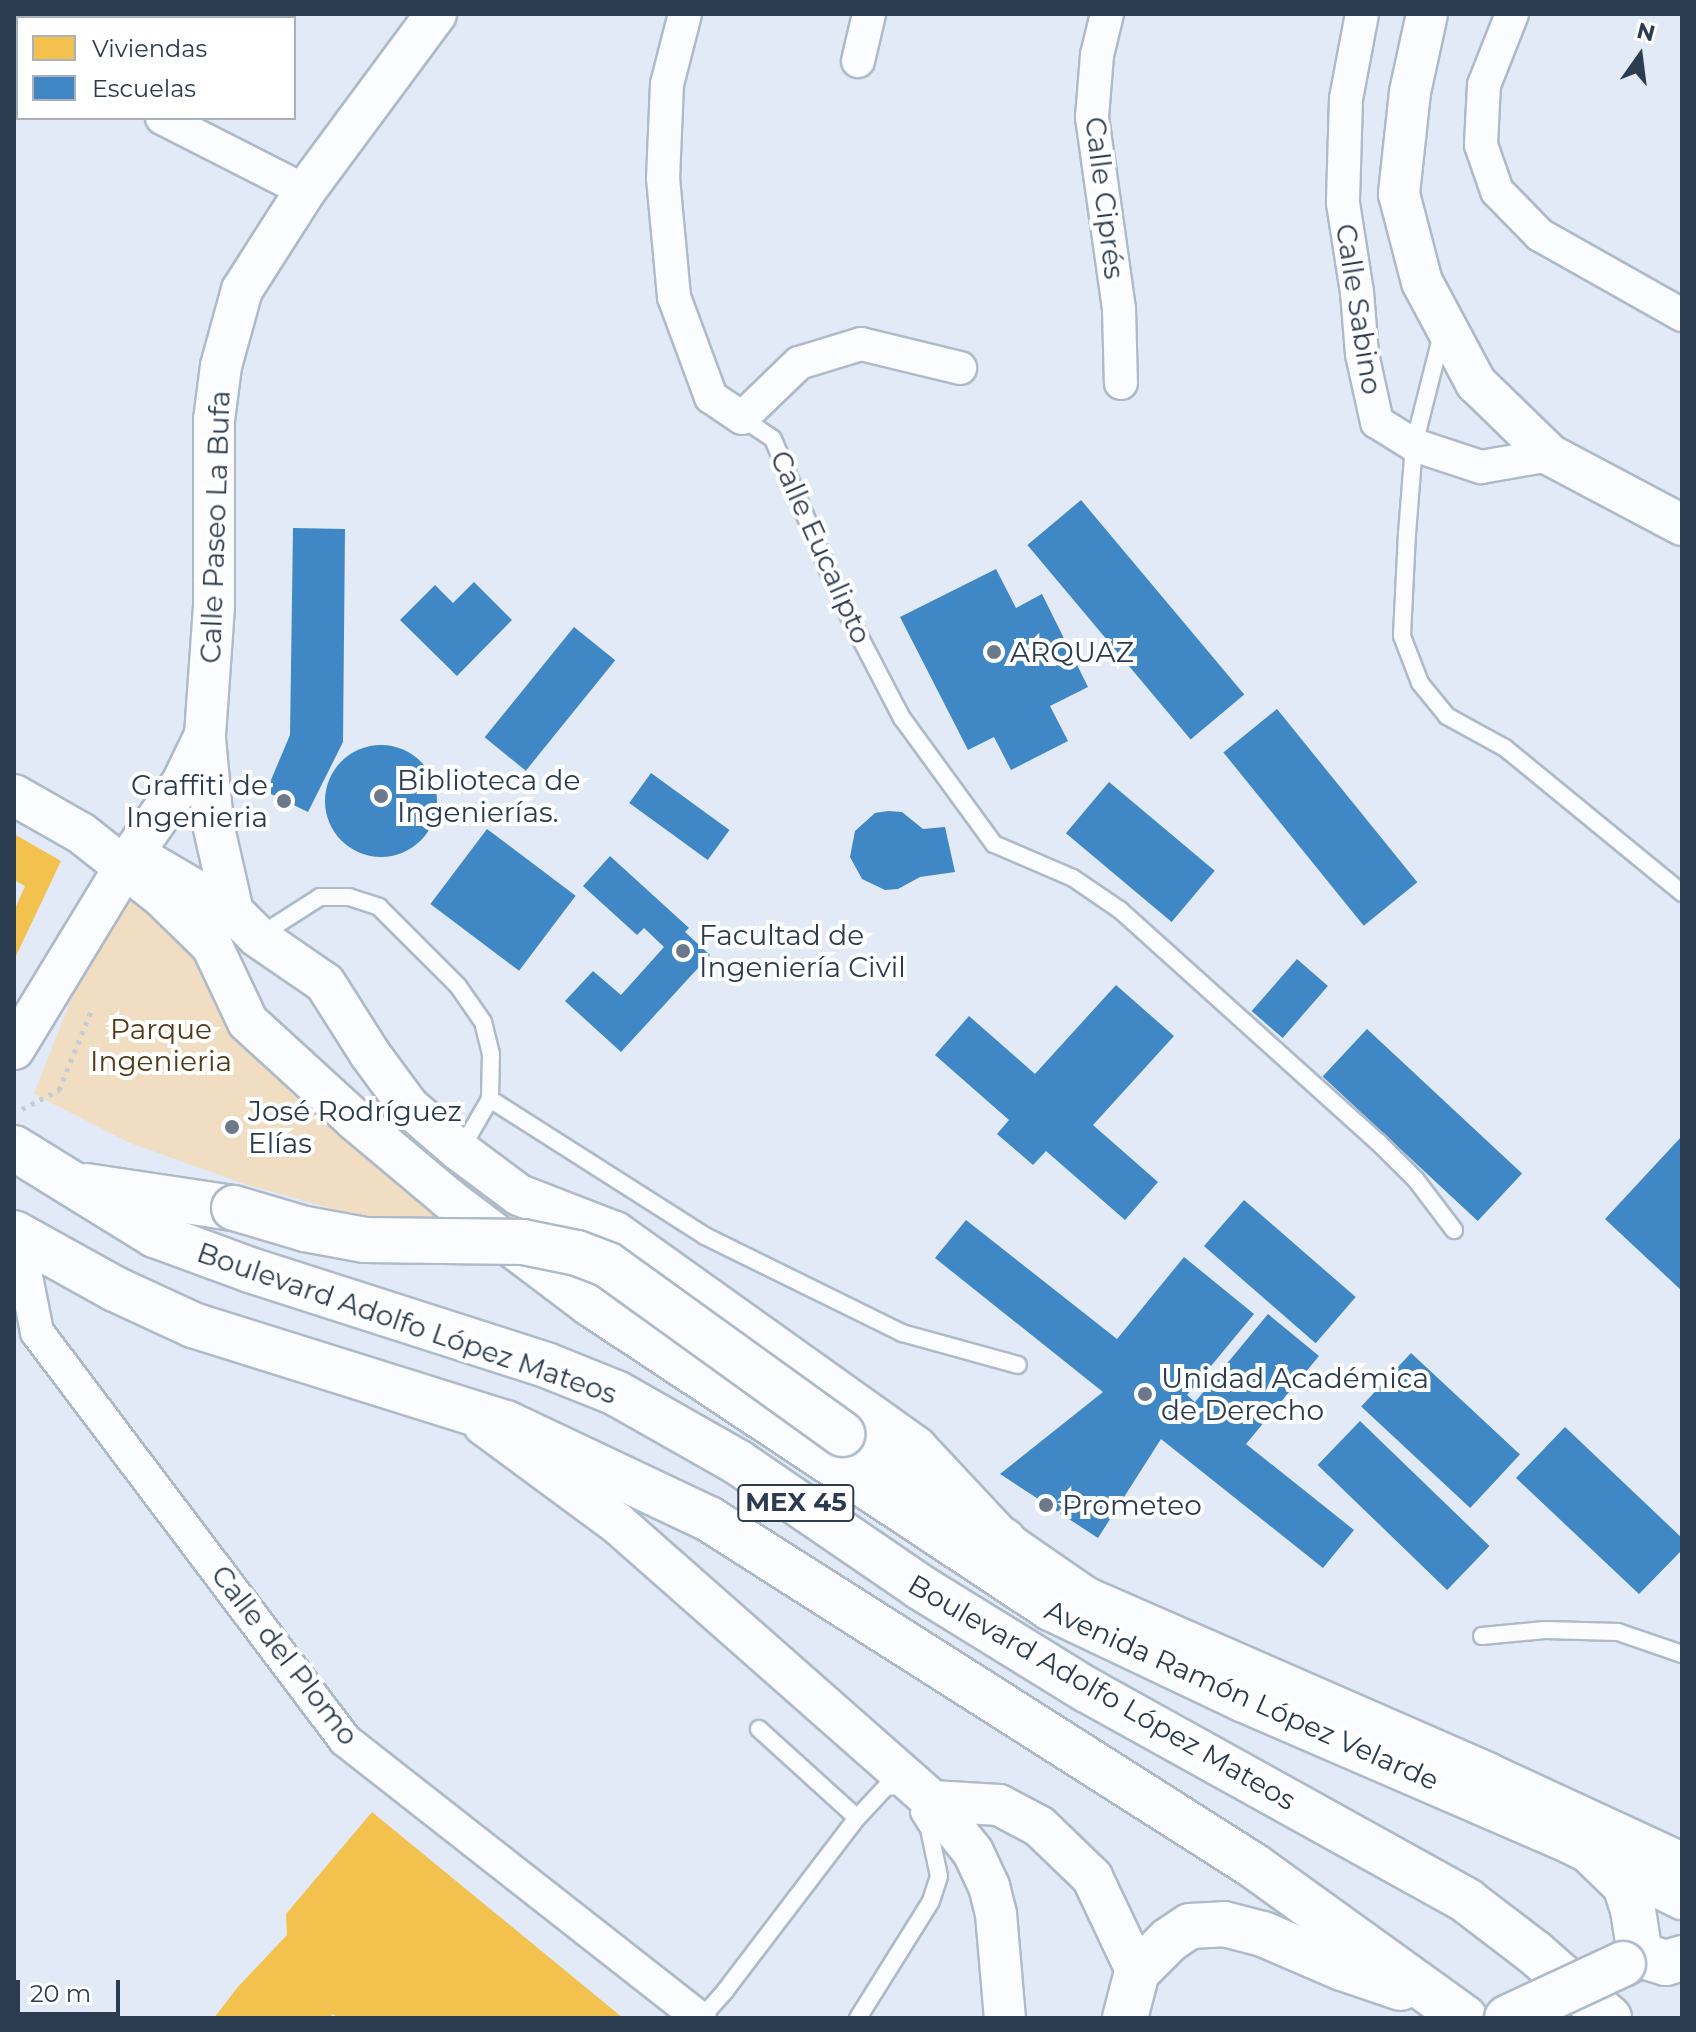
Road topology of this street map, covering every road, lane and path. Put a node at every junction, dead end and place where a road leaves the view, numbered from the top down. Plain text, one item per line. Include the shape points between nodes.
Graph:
1 (436, 14) edge
2 (685, 14) edge
3 (869, 14) edge
4 (1107, 14) edge
5 (1362, 14) edge
6 (1427, 14) edge
7 (1512, 14) edge
8 (858, 61) dead end
9 (166, 120) edge
10 (305, 191) junction
11 (1682, 315) edge
12 (1444, 325) junction
13 (960, 368) dead end
14 (1121, 383) dead end
15 (742, 418) junction
16 (1414, 445) junction
17 (1550, 455) junction
18 (1682, 525) edge
19 (205, 735) junction
20 (14, 781) edge
21 (14, 795) edge
22 (130, 860) junction
23 (1682, 893) edge
24 (245, 924) junction
25 (91, 1011) dead end
26 (14, 1049) edge
27 (490, 1099) junction
28 (409, 1107) junction
29 (14, 1113) edge
30 (356, 1121) junction
31 (14, 1148) edge
32 (460, 1151) junction
33 (68, 1183) junction
34 (1454, 1230) dead end
35 (16, 1234) edge
36 (1018, 1365) dead end
37 (465, 1411) junction
38 (1004, 1541) junction
39 (1482, 1636) dead end
40 (1682, 1654) edge
41 (759, 1729) dead end
42 (886, 1787) junction
43 (932, 1801) junction
44 (857, 1818) junction
45 (1594, 1855) junction
46 (1682, 1863) edge
47 (1682, 1899) edge
48 (1648, 1959) edge
49 (1137, 1972) junction
50 (1455, 2010) edge
51 (700, 2018) edge
52 (858, 2018) edge
53 (1005, 2018) edge
54 (1125, 2018) edge
55 (1507, 2018) edge
56 (1609, 2018) edge

1 - 10 street, Calle Paseo La Bufa
2 - 15 street, Calle Eucalipto via 667,84 663,178 674,297 711,397
3 - 8 street
4 - 14 street, Calle Ciprés via 1092,117 1119,309
5 - 16 street, Calle Sabino via 1346,99 1343,203 1362,354 1377,422
6 - 12 street via 1410,92 1399,194 1422,282
7 - 11 street via 1484,85 1481,145 1497,191 1540,235
9 - 10 street
10 - 19 street, Calle Paseo La Bufa via 242,290 221,366 214,420 214,606
12 - 16 lane
12 - 17 street via 1476,383
13 - 15 street via 861,344 799,363
15 - 34 lane, Calle Eucalipto via 773,439 841,601 902,718 994,844 1073,878 1120,910 1378,1142
16 - 17 street, Calle Sabino via 1481,467
16 - 23 lane via 1402,636 1420,683 1447,716 1505,748
17 - 18 street
19 - 22 street, Calle Paseo La Bufa via 182,783
19 - 24 street via 213,824
20 - 22 street, Avenida Ramón López Velarde
21 - 22 street, Avenida Ramón López Velarde
22 - 24 street, Avenida Ramón López Velarde via 171,878
22 - 26 street, Calle Paseo La Bufa
22 - 30 street, Avenida Ramón López Velarde via 212,946 248,1022
24 - 27 lane via 320,897 349,897 379,907 458,986 483,1022 491,1054
24 - 28 street, Avenida Ramón López Velarde via 325,983
25 - 29 path via 59,1090
27 - 32 lane
27 - 36 lane via 705,1236 902,1333
28 - 30 street
28 - 32 street, Avenida Ramón López Velarde
30 - 45 street, Avenida Ramón López Velarde via 589,1305 1050,1610 1242,1701
31 - 33 main road, Boulevard Adolfo López Mateos / MEX 45
32 - 38 street, Avenida Ramón López Velarde via 519,1195 615,1232 916,1447
33 - 38 main road, bridge via 234,1208 365,1240 523,1242 577,1253 608,1265 884,1466
33 - 56 main road, Boulevard Adolfo López Mateos / MEX 45 via 155,1235 208,1256 546,1365 616,1393 739,1463 920,1587 1087,1690 1467,1901
35 - 37 main road, Boulevard Adolfo López Mateos / MEX 45 via 193,1325
35 - 51 street, Calle del Plomo via 37,1332 345,1740
37 - 43 street, Boulevard Adolfo López Mateos via 617,1523
37 - 50 main road, Boulevard Adolfo López Mateos / MEX 45 via 519,1429 709,1519 1254,1866
38 - 46 street, Avenida Ramón López Velarde via 1085,1597
39 - 40 lane via 1545,1630 1618,1632
41 - 44 lane
42 - 43 lane via 906,1784
42 - 44 lane
42 - 52 lane via 918,1811 929,1829 939,1876 931,1901
43 - 49 street via 999,1805 1039,1826 1092,1877
43 - 53 street, Boulevard Adolfo López Mateos via 973,1852 989,1886
44 - 51 lane
45 - 47 street, Avenida Ramón López Velarde
45 - 48 main road via 1625,1885
48 - 55 main road, bridge
49 - 50 main road via 1190,1926 1224,1924 1263,1934
49 - 54 main road

